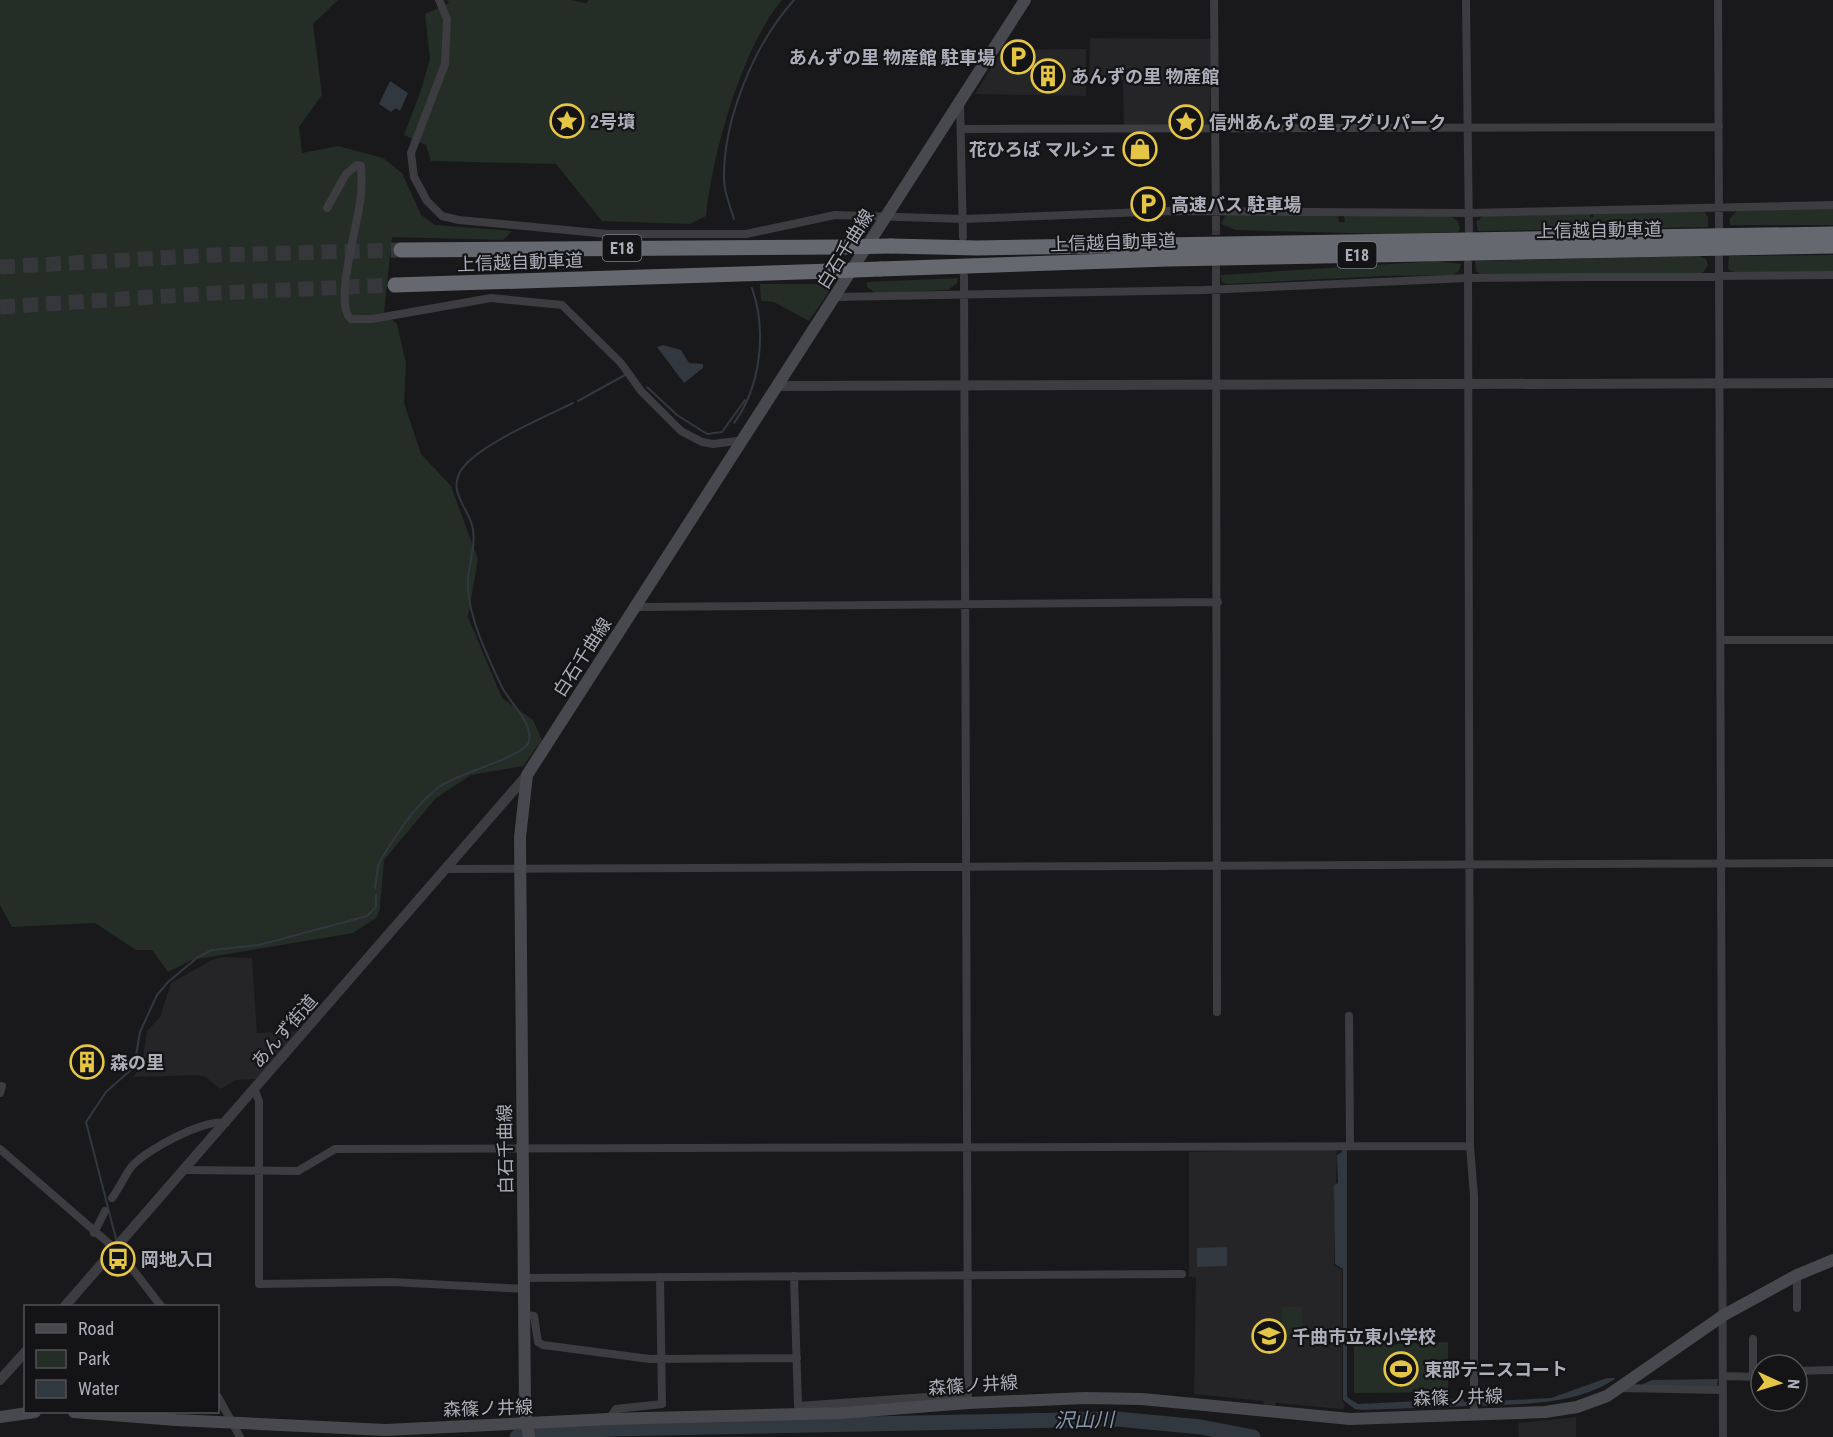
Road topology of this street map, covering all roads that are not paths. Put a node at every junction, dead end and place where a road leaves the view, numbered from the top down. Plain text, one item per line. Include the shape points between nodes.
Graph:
1 (439, 0) edge
2 (1025, 0) edge
3 (1214, 0) edge
4 (1466, 0) edge
5 (1718, 0) edge
6 (960, 102) junction
7 (1719, 127) junction
8 (1467, 128) junction
9 (961, 129) junction
10 (1214, 129) junction
11 (1833, 206) edge
12 (327, 208) dead end
13 (1719, 209) junction
14 (1215, 210) junction
15 (1468, 213) junction
16 (886, 217) junction
17 (964, 219) junction
18 (1216, 227) tunnel mouth
19 (1719, 228) dead end
20 (1468, 233) dead end
21 (1833, 234) edge
22 (963, 237) dead end
23 (1833, 246) edge
24 (401, 250) tunnel mouth
25 (1719, 257) dead end
26 (1468, 262) dead end
27 (1216, 271) tunnel mouth
28 (1833, 275) edge
29 (964, 276) dead end
30 (1719, 276) junction
31 (1468, 278) junction
32 (395, 285) tunnel mouth
33 (1216, 287) junction
34 (963, 292) junction
35 (836, 297) junction
36 (1720, 382) junction
37 (1833, 382) edge
38 (1217, 384) junction
39 (1467, 384) junction
40 (779, 386) junction
41 (964, 386) junction
42 (744, 440) junction
43 (1218, 602) junction
44 (965, 604) junction
45 (637, 607) junction
46 (1721, 640) junction
47 (1833, 640) edge
48 (527, 775) junction
49 (1833, 863) edge
50 (1722, 864) junction
51 (1469, 865) junction
52 (1217, 866) junction
53 (966, 867) junction
54 (447, 869) junction
55 (521, 869) junction
56 (1217, 1012) dead end
57 (1349, 1016) dead end
58 (255, 1091) junction
59 (226, 1123) junction
60 (966, 1146) junction
61 (1350, 1146) junction
62 (1470, 1146) junction
63 (522, 1147) junction
64 (0, 1149) edge
65 (185, 1170) junction
66 (260, 1171) junction
67 (112, 1198) dead end
68 (105, 1211) dead end
69 (94, 1233) junction
70 (115, 1250) junction
71 (1833, 1260) edge
72 (1182, 1274) dead end
73 (1797, 1275) junction
74 (794, 1276) junction
75 (967, 1276) junction
76 (660, 1278) junction
77 (525, 1283) junction
78 (66, 1305) edge
79 (160, 1305) edge
80 (1797, 1308) dead end
81 (525, 1315) junction
82 (1724, 1315) junction
83 (1753, 1339) dead end
84 (24, 1353) edge
85 (1754, 1353) edge
86 (661, 1357) junction
87 (797, 1358) junction
88 (1833, 1370) edge
89 (1809, 1371) edge
90 (1723, 1376) junction
91 (1749, 1377) edge
92 (0, 1380) edge
93 (1620, 1388) junction
94 (1723, 1389) junction
95 (968, 1398) junction
96 (219, 1399) edge
97 (28, 1413) edge
98 (88, 1413) edge
99 (1474, 1414) junction
100 (0, 1417) edge
101 (609, 1419) junction
102 (233, 1423) junction
103 (529, 1430) edge
104 (240, 1437) edge
105 (1723, 1437) edge

1 - 16 street via 447,19 445,64 411,153 414,177 427,201 442,216 608,234 746,234 835,215
2 - 6 main road, 白石千曲線
3 - 10 street
4 - 8 street
5 - 7 street
6 - 9 street
6 - 16 main road, 白石千曲線
7 - 8 street
7 - 13 street
8 - 10 street
8 - 15 street
9 - 10 street
9 - 17 street
10 - 14 street
11 - 13 street
12 - 42 street via 346,174 361,166 360,208 345,294 345,311 351,319 372,319 491,298 562,305 621,363 641,391 681,431 713,444
13 - 15 street
13 - 19 street
14 - 15 street
14 - 17 street
14 - 18 street
15 - 20 street
16 - 17 street
16 - 35 main road, 白石千曲線
17 - 22 street
21 - 24 highway, 上信越自動車道 / E18, bridge via 989,248
23 - 32 highway, 上信越自動車道 / E18, bridge via 1168,259
25 - 30 street
26 - 31 street
27 - 33 street
28 - 30 street
29 - 34 street
30 - 31 street
30 - 36 street
31 - 33 street
31 - 39 street
33 - 34 street
33 - 38 street
34 - 35 street
34 - 41 street
35 - 40 main road, 白石千曲線
36 - 37 street
36 - 39 street
36 - 46 street
38 - 39 street
38 - 41 street
38 - 43 street
39 - 51 street
40 - 41 street
40 - 42 main road, 白石千曲線
41 - 44 street
42 - 45 main road, 白石千曲線
43 - 44 street
43 - 52 street
44 - 45 street
44 - 53 street
45 - 48 main road, 白石千曲線
46 - 47 street
46 - 50 street
48 - 54 street, あんず街道
48 - 55 main road, 白石千曲線 via 520,837
49 - 50 street
50 - 51 street
50 - 82 street
51 - 52 street
51 - 62 street
52 - 53 street
52 - 56 street
53 - 55 street
53 - 60 street
54 - 55 street
54 - 58 street, あんず街道
55 - 63 main road, 白石千曲線
57 - 61 street
58 - 59 street, あんず街道
58 - 66 street via 259,1101
59 - 65 street, あんず街道
59 - 67 street via 197,1128 145,1154 130,1168
60 - 61 street
60 - 63 street
60 - 75 street
61 - 62 street
62 - 99 street via 1474,1196
63 - 66 street via 335,1149 298,1171
63 - 77 main road, 白石千曲線
64 - 69 street
65 - 66 street
65 - 70 street, あんず街道
66 - 77 street via 259,1284
68 - 69 street
69 - 70 street
70 - 78 street, あんず街道
70 - 79 street
71 - 73 main road, 森篠ノ井線
72 - 75 street
73 - 80 street
73 - 82 main road, 森篠ノ井線
74 - 75 street
74 - 76 street
74 - 87 street
75 - 95 street
76 - 77 street
76 - 86 street
77 - 81 main road, 白石千曲線
81 - 86 street via 534,1316 538,1342 543,1345 650,1359
81 - 103 main road, 白石千曲線 via 525,1410
82 - 90 street
82 - 93 main road, 森篠ノ井線
83 - 85 street
84 - 92 street
86 - 87 street
86 - 101 street via 662,1404 616,1408
87 - 95 street via 798,1406
88 - 89 street
90 - 91 street
90 - 94 street
93 - 94 street
93 - 99 main road, 森篠ノ井線 via 1563,1410
94 - 105 street
95 - 99 main road, 森篠ノ井線 via 1114,1398 1350,1419
95 - 101 main road, 森篠ノ井線 via 840,1413
96 - 102 street
97 - 100 main road
98 - 102 main road, 森篠ノ井線
101 - 103 main road, 森篠ノ井線
102 - 103 main road, 森篠ノ井線 via 386,1430
102 - 104 street

